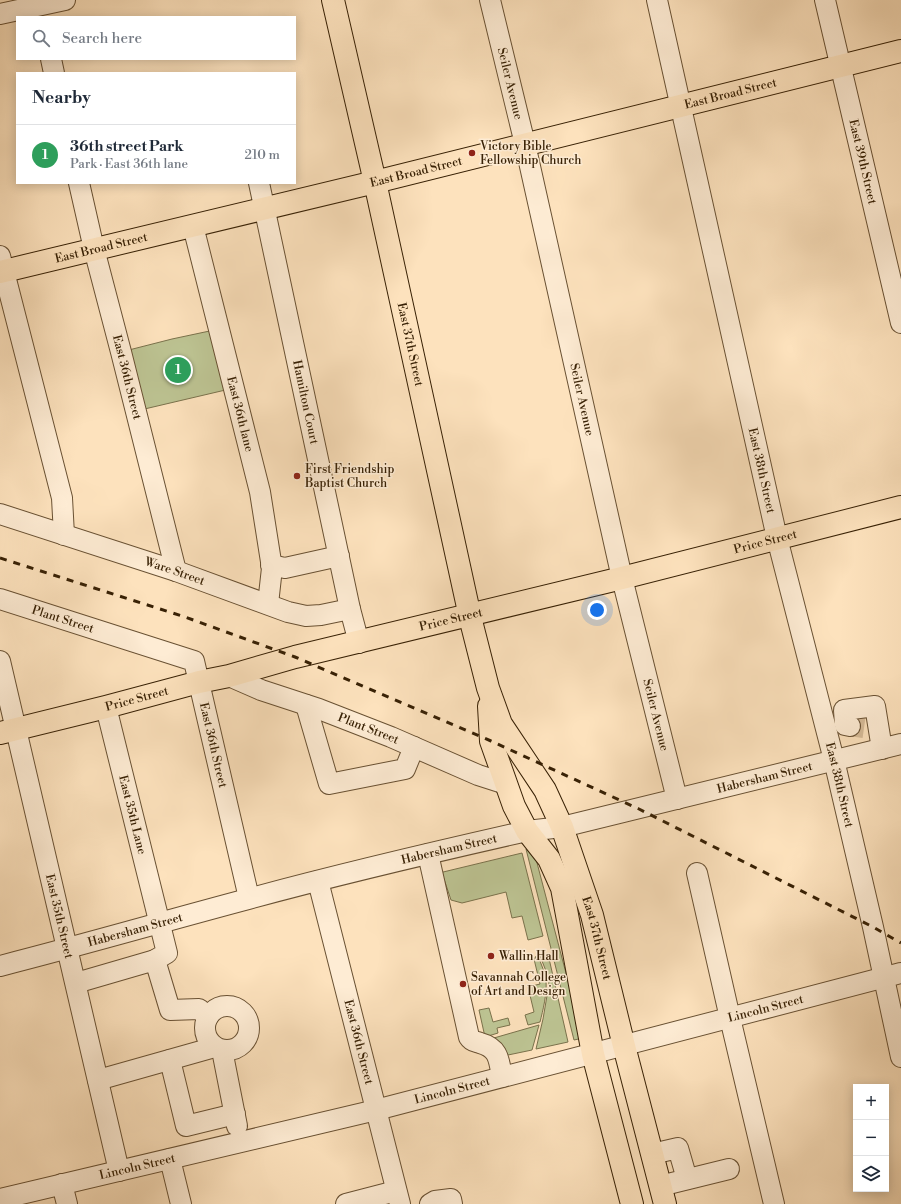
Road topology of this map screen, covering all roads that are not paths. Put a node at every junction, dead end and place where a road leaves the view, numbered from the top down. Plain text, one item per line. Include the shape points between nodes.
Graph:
1 (65, 0) edge
2 (334, 0) edge
3 (490, 0) edge
4 (657, 0) edge
5 (825, 0) edge
6 (40, 8) edge
7 (0, 14) edge
8 (901, 51) edge
9 (51, 60) edge
10 (840, 66) junction
11 (54, 72) edge
12 (680, 106) junction
13 (525, 144) junction
14 (375, 182) junction
15 (79, 184) edge
16 (259, 184) edge
17 (264, 208) junction
18 (192, 226) junction
19 (94, 249) junction
20 (1, 266) edge
21 (901, 323) edge
22 (901, 507) edge
23 (0, 514) edge
24 (64, 535) junction
25 (777, 538) junction
26 (339, 556) junction
27 (271, 565) junction
28 (176, 571) junction
29 (622, 578) junction
30 (0, 599) edge
31 (268, 604) junction
32 (350, 609) junction
33 (469, 615) junction
34 (359, 643) junction
35 (0, 661) edge
36 (196, 671) junction
37 (230, 676) junction
38 (488, 688) junction
39 (306, 705) junction
40 (106, 706) junction
41 (825, 724) junction
42 (8, 731) edge
43 (901, 744) edge
44 (414, 747) junction
45 (882, 749) junction
46 (834, 760) junction
47 (506, 784) junction
48 (677, 799) junction
49 (562, 827) junction
50 (527, 831) junction
51 (428, 854) junction
52 (697, 873) dead end
53 (318, 881) junction
54 (250, 898) junction
55 (160, 922) junction
56 (68, 949) junction
57 (156, 960) junction
58 (0, 966) edge
59 (892, 975) edge
60 (76, 983) junction
61 (208, 1017) junction
62 (730, 1018) junction
63 (624, 1046) junction
64 (219, 1048) junction
65 (593, 1054) junction
66 (901, 1057) edge
67 (170, 1060) junction
68 (502, 1077) junction
69 (98, 1080) junction
70 (376, 1110) junction
71 (235, 1114) junction
72 (240, 1142) junction
73 (652, 1154) junction
74 (170, 1159) junction
75 (729, 1170) dead end
76 (119, 1171) junction
77 (687, 1179) junction
78 (62, 1184) junction
79 (663, 1195) edge
80 (398, 1198) edge
81 (0, 1199) edge
82 (367, 1201) edge
83 (66, 1204) edge
84 (181, 1204) edge
85 (346, 1204) edge
86 (430, 1204) edge
87 (452, 1204) edge
88 (632, 1204) edge
89 (774, 1204) edge

1 - 6 street
2 - 14 main road, East 37th Street
3 - 13 street, Seiler Avenue
4 - 12 street, East 38th Street
5 - 10 street, East 39th Street
6 - 7 street
8 - 10 main road, East Broad Street
9 - 11 street
10 - 12 main road, East Broad Street
10 - 21 street, East 39th Street
12 - 13 main road, East Broad Street
12 - 25 street, East 38th Street
13 - 14 main road, East Broad Street
13 - 29 street, Seiler Avenue
14 - 17 main road, East Broad Street
14 - 33 main road, East 37th Street
15 - 19 street, East 36th Street
16 - 17 street, Hamilton Court
17 - 18 main road, East Broad Street
17 - 26 street, Hamilton Court
18 - 19 main road, East Broad Street
18 - 27 street, East 36th lane via 260,492
19 - 20 main road, East Broad Street
19 - 28 street, East 36th Street
20 - 24 street via 62,498
22 - 25 main road, Price Street
23 - 24 street, Ware Street
24 - 28 street, Ware Street
25 - 29 main road, Price Street
25 - 41 street, East 38th Street
26 - 27 street via 285,568
26 - 32 street, Hamilton Court
27 - 31 street, East 36th lane
28 - 31 street, Ware Street
29 - 33 main road, Price Street
29 - 48 street, Seiler Avenue
30 - 36 street, Plant Street
31 - 32 street, Ware Street via 306,616
32 - 34 street, Hamilton Court
33 - 34 main road, Price Street
33 - 38 main road, East 37th Street
34 - 37 main road, Price Street via 296,657
35 - 42 street, East 35th Street
36 - 37 main road, Price Street
36 - 40 main road, Price Street
36 - 54 street, East 36th Street
37 - 39 street, Plant Street via 261,690
38 - 47 main road, East 37th Street via 491,741
38 - 49 main road, East 37th Street via 501,724 545,790
39 - 44 street, Plant Street
39 - 44 street via 329,784 405,769
40 - 42 main road, Price Street
40 - 55 street, East 35th Lane
41 - 45 street via 859,726
41 - 46 street, East 38th Street
42 - 56 street, East 35th Street
43 - 45 street, Habersham Street
44 - 47 street, Plant Street via 478,775
45 - 46 street, Habersham Street
46 - 48 street, Habersham Street
46 - 59 street, East 38th Street
47 - 50 main road, East 37th Street
48 - 49 street, Habersham Street
49 - 50 street, Habersham Street
49 - 63 main road, East 37th Street via 592,915
50 - 51 street, Habersham Street
50 - 65 main road, East 37th Street via 549,859 562,888
51 - 53 street, Habersham Street
51 - 68 street via 469,1037 472,1041 485,1044 495,1051
52 - 62 street
53 - 54 street, Habersham Street
53 - 70 street, East 36th Street
54 - 55 street, Habersham Street
55 - 56 street, Habersham Street
55 - 57 street, East 35th Lane via 167,953
56 - 58 street, Habersham Street
56 - 60 street, East 35th Street
57 - 60 street
57 - 61 street via 170,1010 199,1008
59 - 62 street, Lincoln Street
59 - 66 street, East 38th Street
60 - 69 street, East 35th Street
61 - 64 street via 206,1036
61 - 64 street via 213,1011 225,1006 240,1010 248,1022 249,1030 243,1044 230,1050
62 - 63 street, Lincoln Street
62 - 89 street
63 - 65 street, Lincoln Street
63 - 73 main road, East 37th Street
64 - 67 street
64 - 71 street
65 - 68 street, Lincoln Street
65 - 88 main road, East 37th Street
67 - 69 street
67 - 71 street via 186,1126
68 - 70 street, Lincoln Street
69 - 76 street, East 35th Street
70 - 72 street, Lincoln Street
70 - 80 street, East 36th Street
71 - 72 street
72 - 74 street, Lincoln Street
73 - 77 street via 678,1148
73 - 79 main road, East 37th Street
74 - 76 street, Lincoln Street
74 - 84 street
75 - 77 street
76 - 78 street, Lincoln Street
77 - 79 street
78 - 81 street, Lincoln Street
78 - 83 street
80 - 82 street
82 - 85 street
86 - 87 street via 451,1199

